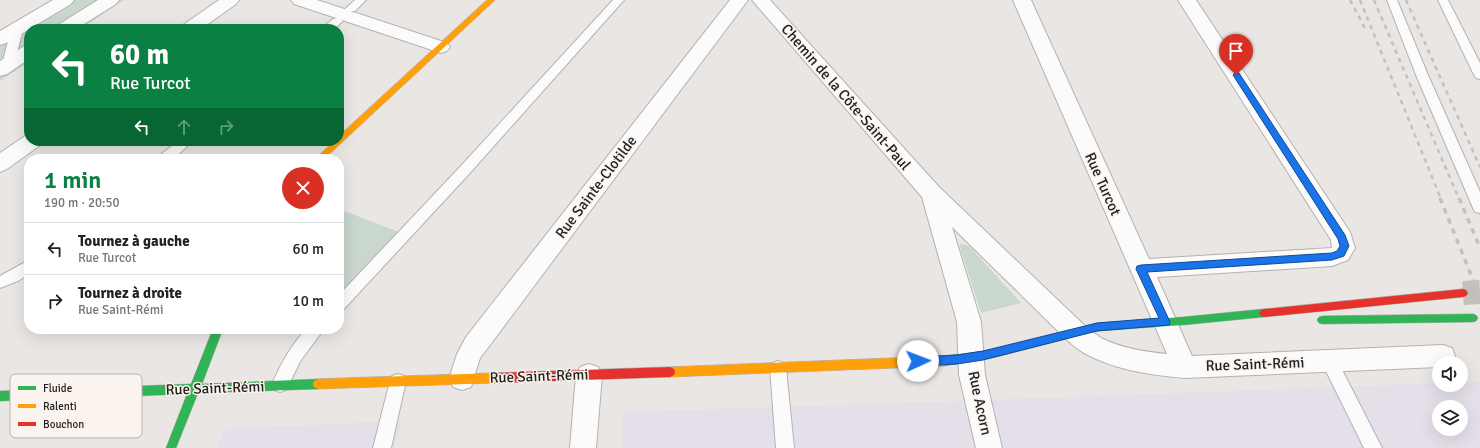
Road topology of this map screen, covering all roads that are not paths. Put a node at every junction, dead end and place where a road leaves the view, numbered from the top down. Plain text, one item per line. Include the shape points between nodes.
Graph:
1 (65, 0) edge
2 (110, 0) edge
3 (230, 0) edge
4 (300, 0) edge
5 (361, 0) edge
6 (492, 0) edge
7 (619, 0) edge
8 (739, 0) edge
9 (761, 0) edge
10 (1022, 0) edge
11 (1187, 0) edge
12 (1392, 0) edge
13 (1443, 0) edge
14 (351, 9) dead end
15 (337, 21) dead end
16 (25, 24) edge
17 (72, 24) edge
18 (196, 24) edge
19 (333, 24) edge
20 (24, 25) edge
21 (17, 29) junction
22 (0, 39) edge
23 (441, 47) junction
24 (24, 55) edge
25 (4, 67) edge
26 (1480, 75) edge
27 (344, 136) edge
28 (25, 146) edge
29 (181, 146) edge
30 (333, 146) edge
31 (170, 154) edge
32 (325, 154) edge
33 (0, 164) edge
34 (931, 193) junction
35 (1480, 208) edge
36 (1141, 269) junction
37 (24, 270) edge
38 (0, 282) edge
39 (1463, 293) tunnel mouth
40 (344, 300) edge
41 (1473, 318) dead end
42 (1294, 320) dead end
43 (1310, 320) dead end
44 (1174, 321) junction
45 (1075, 332) junction
46 (216, 334) edge
47 (312, 334) edge
48 (1432, 356) edge
49 (971, 358) junction
50 (1329, 361) junction
51 (1185, 367) junction
52 (778, 368) junction
53 (589, 375) junction
54 (462, 379) junction
55 (398, 381) junction
56 (280, 385) junction
57 (194, 389) junction
58 (142, 391) edge
59 (0, 396) edge
60 (10, 396) edge
61 (170, 448) edge
62 (382, 448) edge
63 (583, 448) edge
64 (785, 448) edge
65 (990, 448) edge
66 (1373, 448) edge

1 - 16 street
2 - 17 street
3 - 18 street
4 - 23 street
5 - 14 lane
6 - 23 main road
7 - 40 lane
8 - 54 street, Rue Sainte-Clotilde via 475,345 469,354
9 - 34 street, Chemin de la Côte-Saint-Paul
10 - 36 street, Rue Turcot
11 - 36 street via 1345,246 1343,251 1332,257
12 - 35 lane
13 - 26 lane
15 - 19 lane
20 - 21 street
21 - 22 street
21 - 25 lane
23 - 27 main road
24 - 25 street
28 - 33 street
29 - 31 lane
30 - 32 main road
34 - 45 street, Chemin de la Côte-Saint-Paul
34 - 49 street, Chemin de la Côte-Saint-Paul via 969,322
36 - 44 street, Rue Turcot
37 - 38 lane
39 - 44 main road, Rue Saint-Rémi
41 - 43 main road
42 - 44 main road, Rue Saint-Rémi
44 - 45 main road, Rue Saint-Rémi via 1118,324
44 - 51 street, Rue Turcot
45 - 49 main road, Rue Saint-Rémi
45 - 51 street, Rue Saint-Rémi via 1092,345 1124,358 1150,364
46 - 57 main road
47 - 56 lane via 296,352
48 - 50 street, Rue Saint-Rémi
49 - 52 main road, Rue Saint-Rémi
49 - 65 street, Rue Acorn via 975,390
50 - 51 street, Rue Saint-Rémi
50 - 66 lane
52 - 53 main road, Rue Saint-Rémi
52 - 64 lane
53 - 54 main road, Rue Saint-Rémi
53 - 63 street
54 - 55 main road, Rue Saint-Rémi
55 - 56 main road, Rue Saint-Rémi
55 - 62 lane
56 - 57 main road, Rue Saint-Rémi
57 - 58 main road, Rue Saint-Rémi
57 - 61 main road
59 - 60 main road, Rue Saint-Rémi

